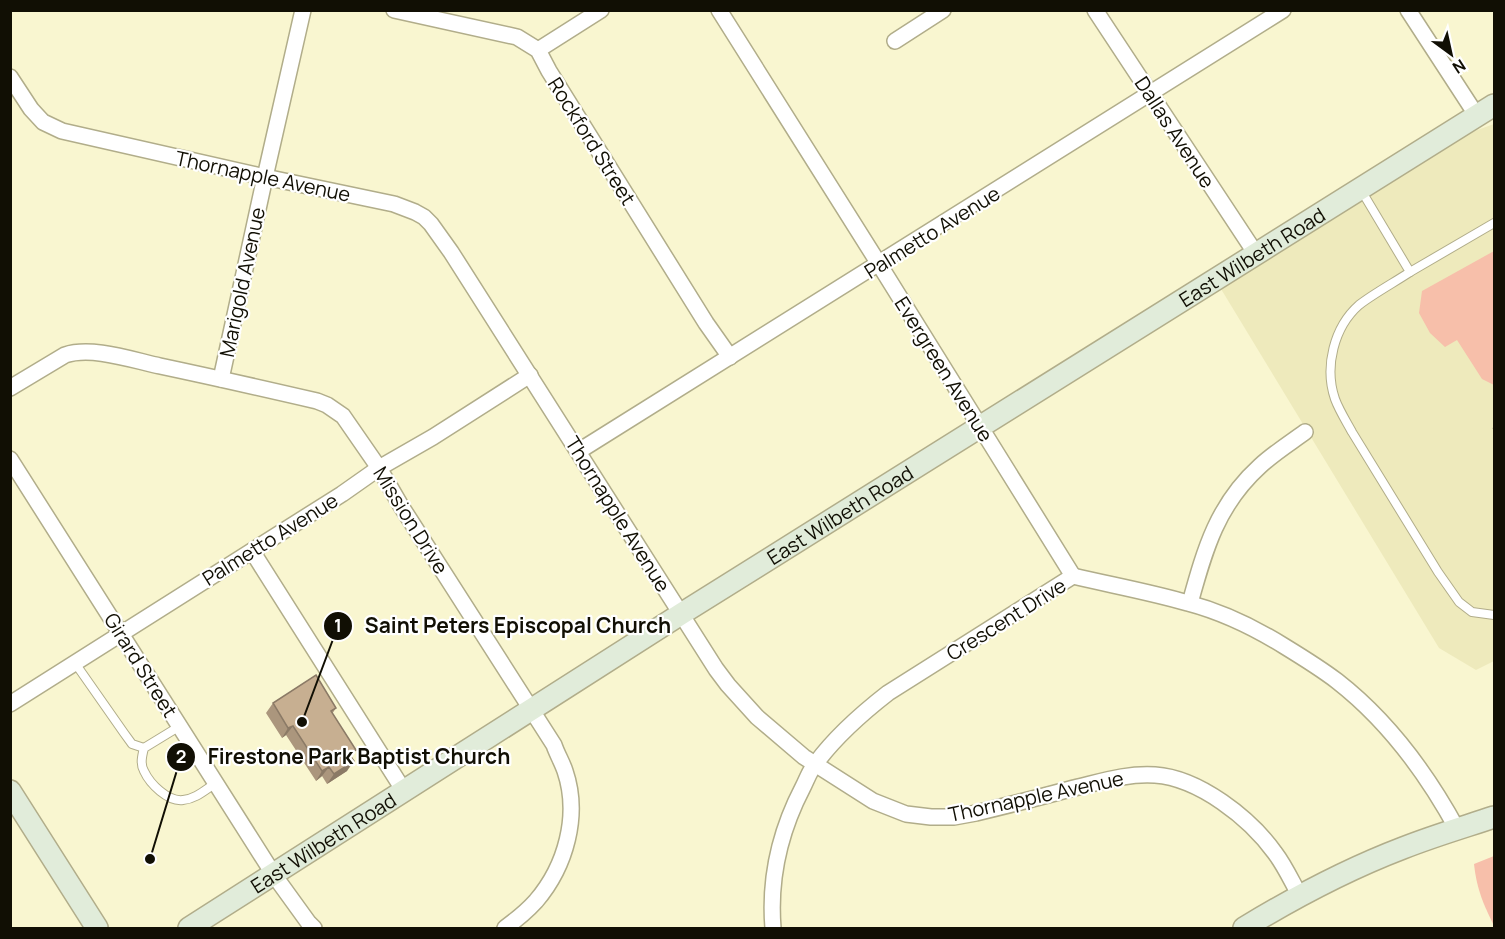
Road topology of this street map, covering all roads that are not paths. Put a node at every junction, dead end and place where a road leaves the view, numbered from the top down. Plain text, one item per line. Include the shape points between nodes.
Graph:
1 (303, 10) edge
2 (394, 10) edge
3 (602, 10) edge
4 (719, 10) edge
5 (943, 10) edge
6 (1095, 10) edge
7 (1283, 10) edge
8 (1410, 11) edge
9 (895, 41) dead end
10 (538, 50) junction
11 (10, 77) edge
12 (1150, 94) junction
13 (1486, 111) edge
14 (265, 177) junction
15 (1360, 189) junction
16 (1494, 222) edge
17 (1256, 254) junction
18 (879, 264) junction
19 (1410, 272) junction
20 (730, 357) junction
21 (530, 375) junction
22 (221, 379) junction
23 (10, 388) edge
24 (980, 427) junction
25 (1305, 432) dead end
26 (579, 451) junction
27 (10, 459) edge
28 (379, 468) junction
29 (252, 551) junction
30 (1073, 576) junction
31 (1190, 603) junction
32 (681, 614) junction
33 (1494, 615) edge
34 (121, 633) junction
35 (75, 663) junction
36 (10, 704) edge
37 (531, 710) junction
38 (180, 726) junction
39 (144, 748) junction
40 (815, 764) junction
41 (216, 783) junction
42 (404, 790) junction
43 (10, 791) edge
44 (1494, 817) edge
45 (1457, 830) junction
46 (274, 875) junction
47 (1300, 896) junction
48 (98, 928) edge
49 (189, 928) edge
50 (314, 928) edge
51 (505, 928) edge
52 (773, 928) edge
53 (1244, 928) edge

1 - 14 street, Marigold Avenue
2 - 10 street via 517,37
3 - 10 street
4 - 18 street, Evergreen Avenue
5 - 9 street
6 - 12 street, Dallas Avenue
7 - 12 street, Palmetto Avenue
8 - 13 street
10 - 20 street, Rockford Street
11 - 14 street, Thornapple Avenue via 43,122 63,131
12 - 17 street, Dallas Avenue
12 - 18 street, Palmetto Avenue
13 - 15 main road, East Wilbeth Road
14 - 21 street, Thornapple Avenue via 394,204 424,217
14 - 22 street, Marigold Avenue
15 - 17 main road, East Wilbeth Road
15 - 19 lane
16 - 19 lane
17 - 24 main road, East Wilbeth Road
18 - 20 street, Palmetto Avenue
18 - 24 street, Evergreen Avenue
19 - 33 lane via 1359,306 1340,329 1330,374 1334,398 1459,602 1472,612
20 - 26 street, Palmetto Avenue
21 - 26 street, Thornapple Avenue
21 - 28 street, Palmetto Avenue
22 - 23 street, Mission Drive via 84,351 65,355
22 - 28 street, Mission Drive via 327,405 343,416
24 - 30 street, Evergreen Avenue
24 - 32 main road, East Wilbeth Road
25 - 31 street via 1258,468 1224,509 1204,552
26 - 32 street, Thornapple Avenue
27 - 34 street, Girard Street
28 - 29 street, Palmetto Avenue
28 - 37 street, Mission Drive
29 - 34 street, Palmetto Avenue
29 - 42 street
30 - 31 street, Crescent Drive
30 - 40 street, Crescent Drive via 888,693 849,726
31 - 45 street, Crescent Drive via 1270,637 1339,683 1378,718 1411,757
32 - 37 main road, East Wilbeth Road
32 - 40 street, Thornapple Avenue via 728,685 757,717
34 - 35 street, Palmetto Avenue
34 - 38 street, Girard Street
35 - 36 street, Palmetto Avenue
35 - 39 lane via 132,744
37 - 42 main road, East Wilbeth Road
37 - 51 street, Mission Drive via 565,770 571,824 567,844 548,885
38 - 39 lane
38 - 41 street, Girard Street
39 - 41 lane via 143,771 159,791 171,798 182,801
40 - 47 street, Thornapple Avenue via 873,801 906,814 931,817 976,813 1120,777 1156,775 1183,781 1224,803 1263,838
40 - 52 street, Crescent Drive via 796,801 777,860
41 - 46 street, Girard Street
42 - 46 main road, East Wilbeth Road
43 - 48 main road
44 - 45 main road
45 - 47 main road via 1403,848
46 - 49 main road, East Wilbeth Road
46 - 50 street, Girard Street
47 - 53 main road

